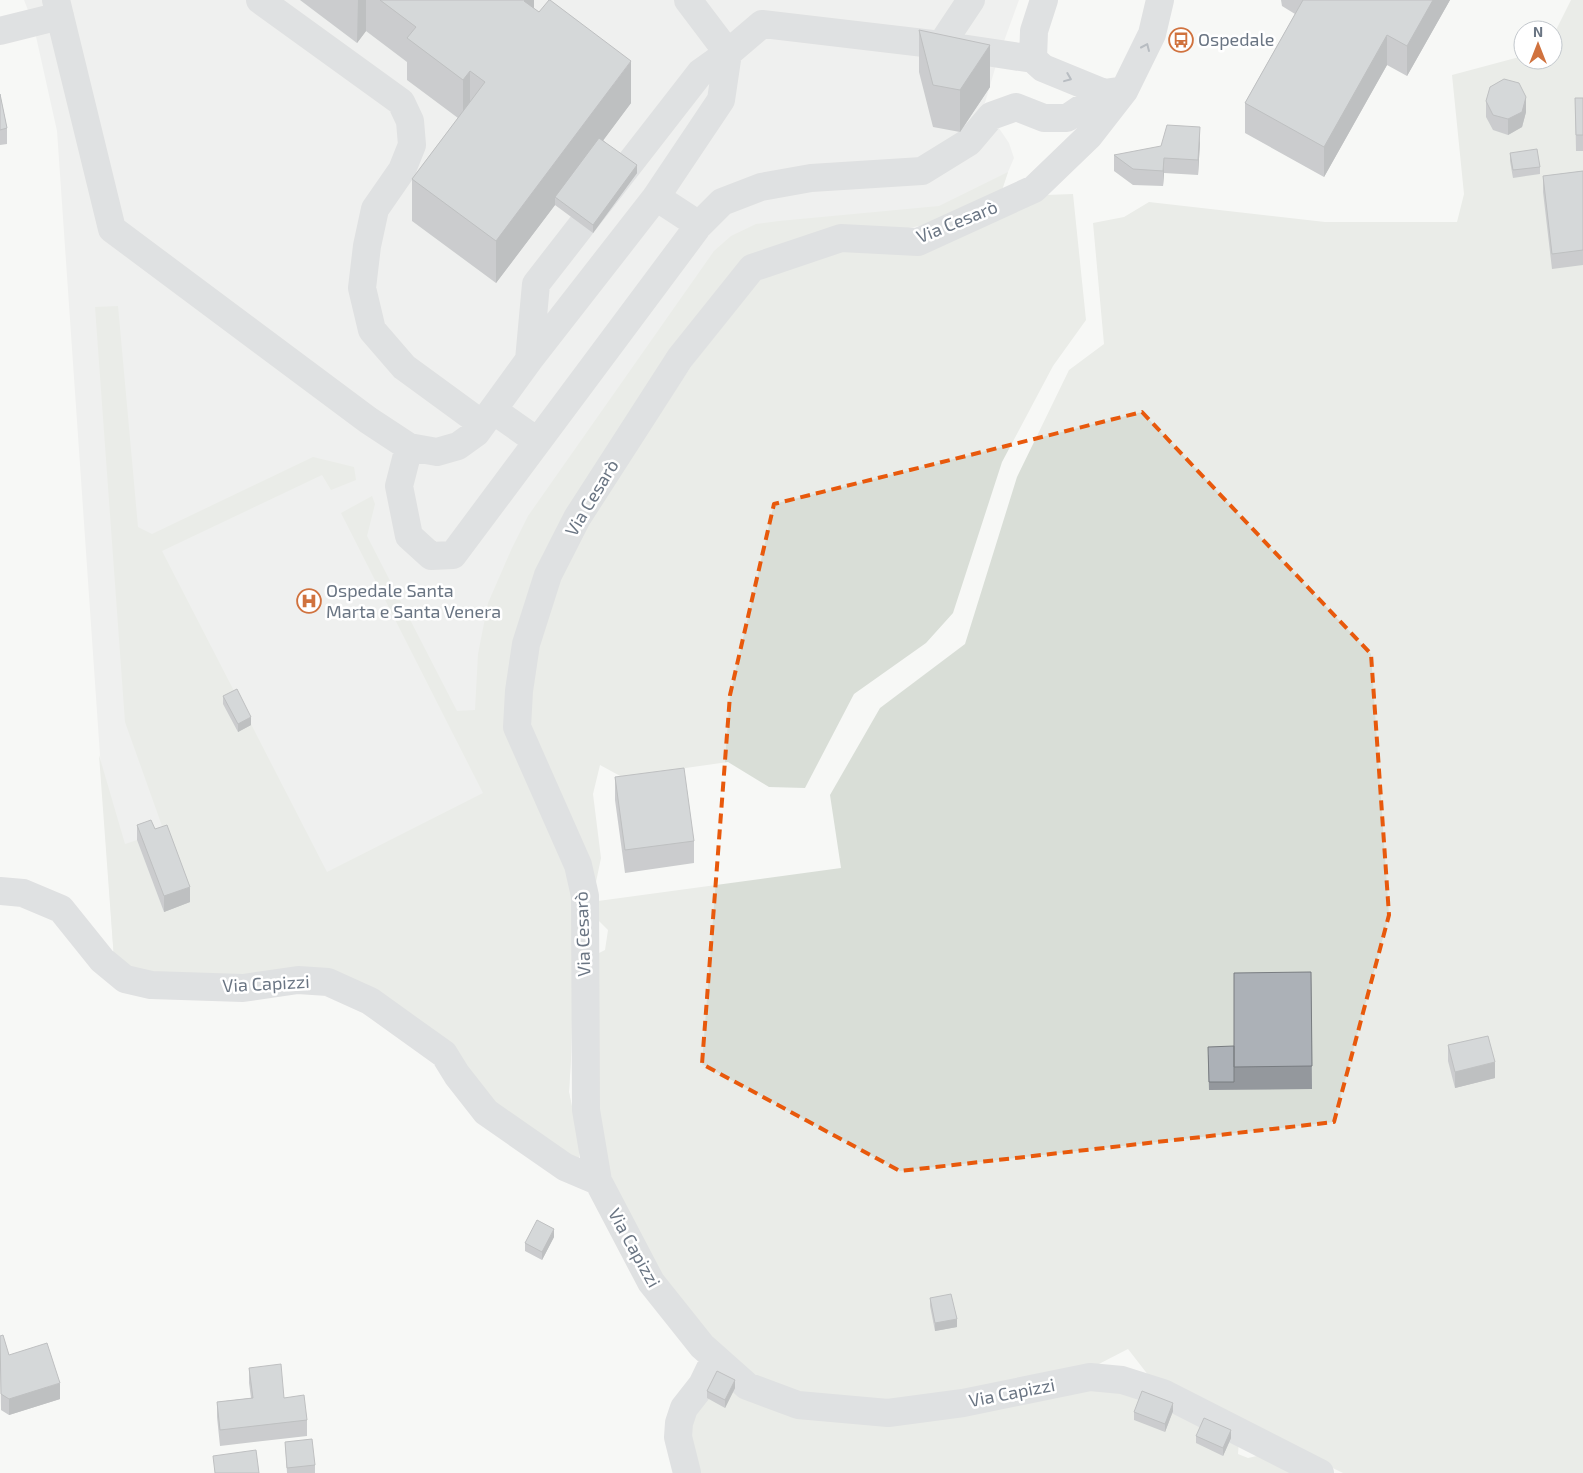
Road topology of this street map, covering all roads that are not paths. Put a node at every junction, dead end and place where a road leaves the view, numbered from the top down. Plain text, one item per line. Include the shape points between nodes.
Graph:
1 (260, 0) edge
2 (688, 0) edge
3 (971, 0) edge
4 (1044, 0) edge
5 (1160, 0) edge
6 (58, 8) edge
7 (6, 30) edge
8 (941, 45) junction
9 (728, 53) junction
10 (1033, 59) junction
11 (1114, 92) junction
12 (656, 197) junction
13 (699, 225) junction
14 (529, 360) junction
15 (488, 417) junction
16 (536, 441) junction
17 (409, 447) junction
18 (0, 891) edge
19 (598, 1181) junction
20 (715, 1358) junction
21 (686, 1473) edge
22 (1320, 1473) edge

1 - 15 street via 401,102 410,121 412,145 402,170 375,208 366,246 362,288 372,330 404,367
2 - 9 street
3 - 8 street
4 - 10 street via 1034,30
11 -> 5 street, Via Cesarò via 1152,34
6 - 7 street
6 - 17 street via 112,230
8 - 9 street via 762,24
8 - 10 street
9 - 12 street via 721,100
9 - 14 street via 700,73 536,284
10 -> 11 street via 1043,68
11 - 13 street via 1067,118 1044,118 1016,107 991,116 969,142 922,171 811,178 761,187 722,202
11 - 19 street, Via Cesarò via 1089,136 1034,189 918,242 841,238 752,268 680,358 577,518 548,575 526,644 517,727 578,866 585,896 586,1110
12 - 13 street
12 - 14 street
13 - 16 street
14 - 15 street
15 - 16 street
15 - 17 street via 476,433 458,446 437,452
16 - 17 street via 452,555 431,556 409,536 399,486
18 - 19 street, Via Capizzi via 23,893 61,909 102,960 125,979 151,985 243,988 298,980 328,982 370,1001 444,1054 486,1112 565,1167
19 - 20 street, Via Capizzi via 650,1282
20 - 21 street via 702,1385 684,1408 679,1423 678,1437
20 - 22 street, Via Capizzi via 747,1386 798,1405 888,1413 963,1403 1090,1377 1122,1380 1162,1393

